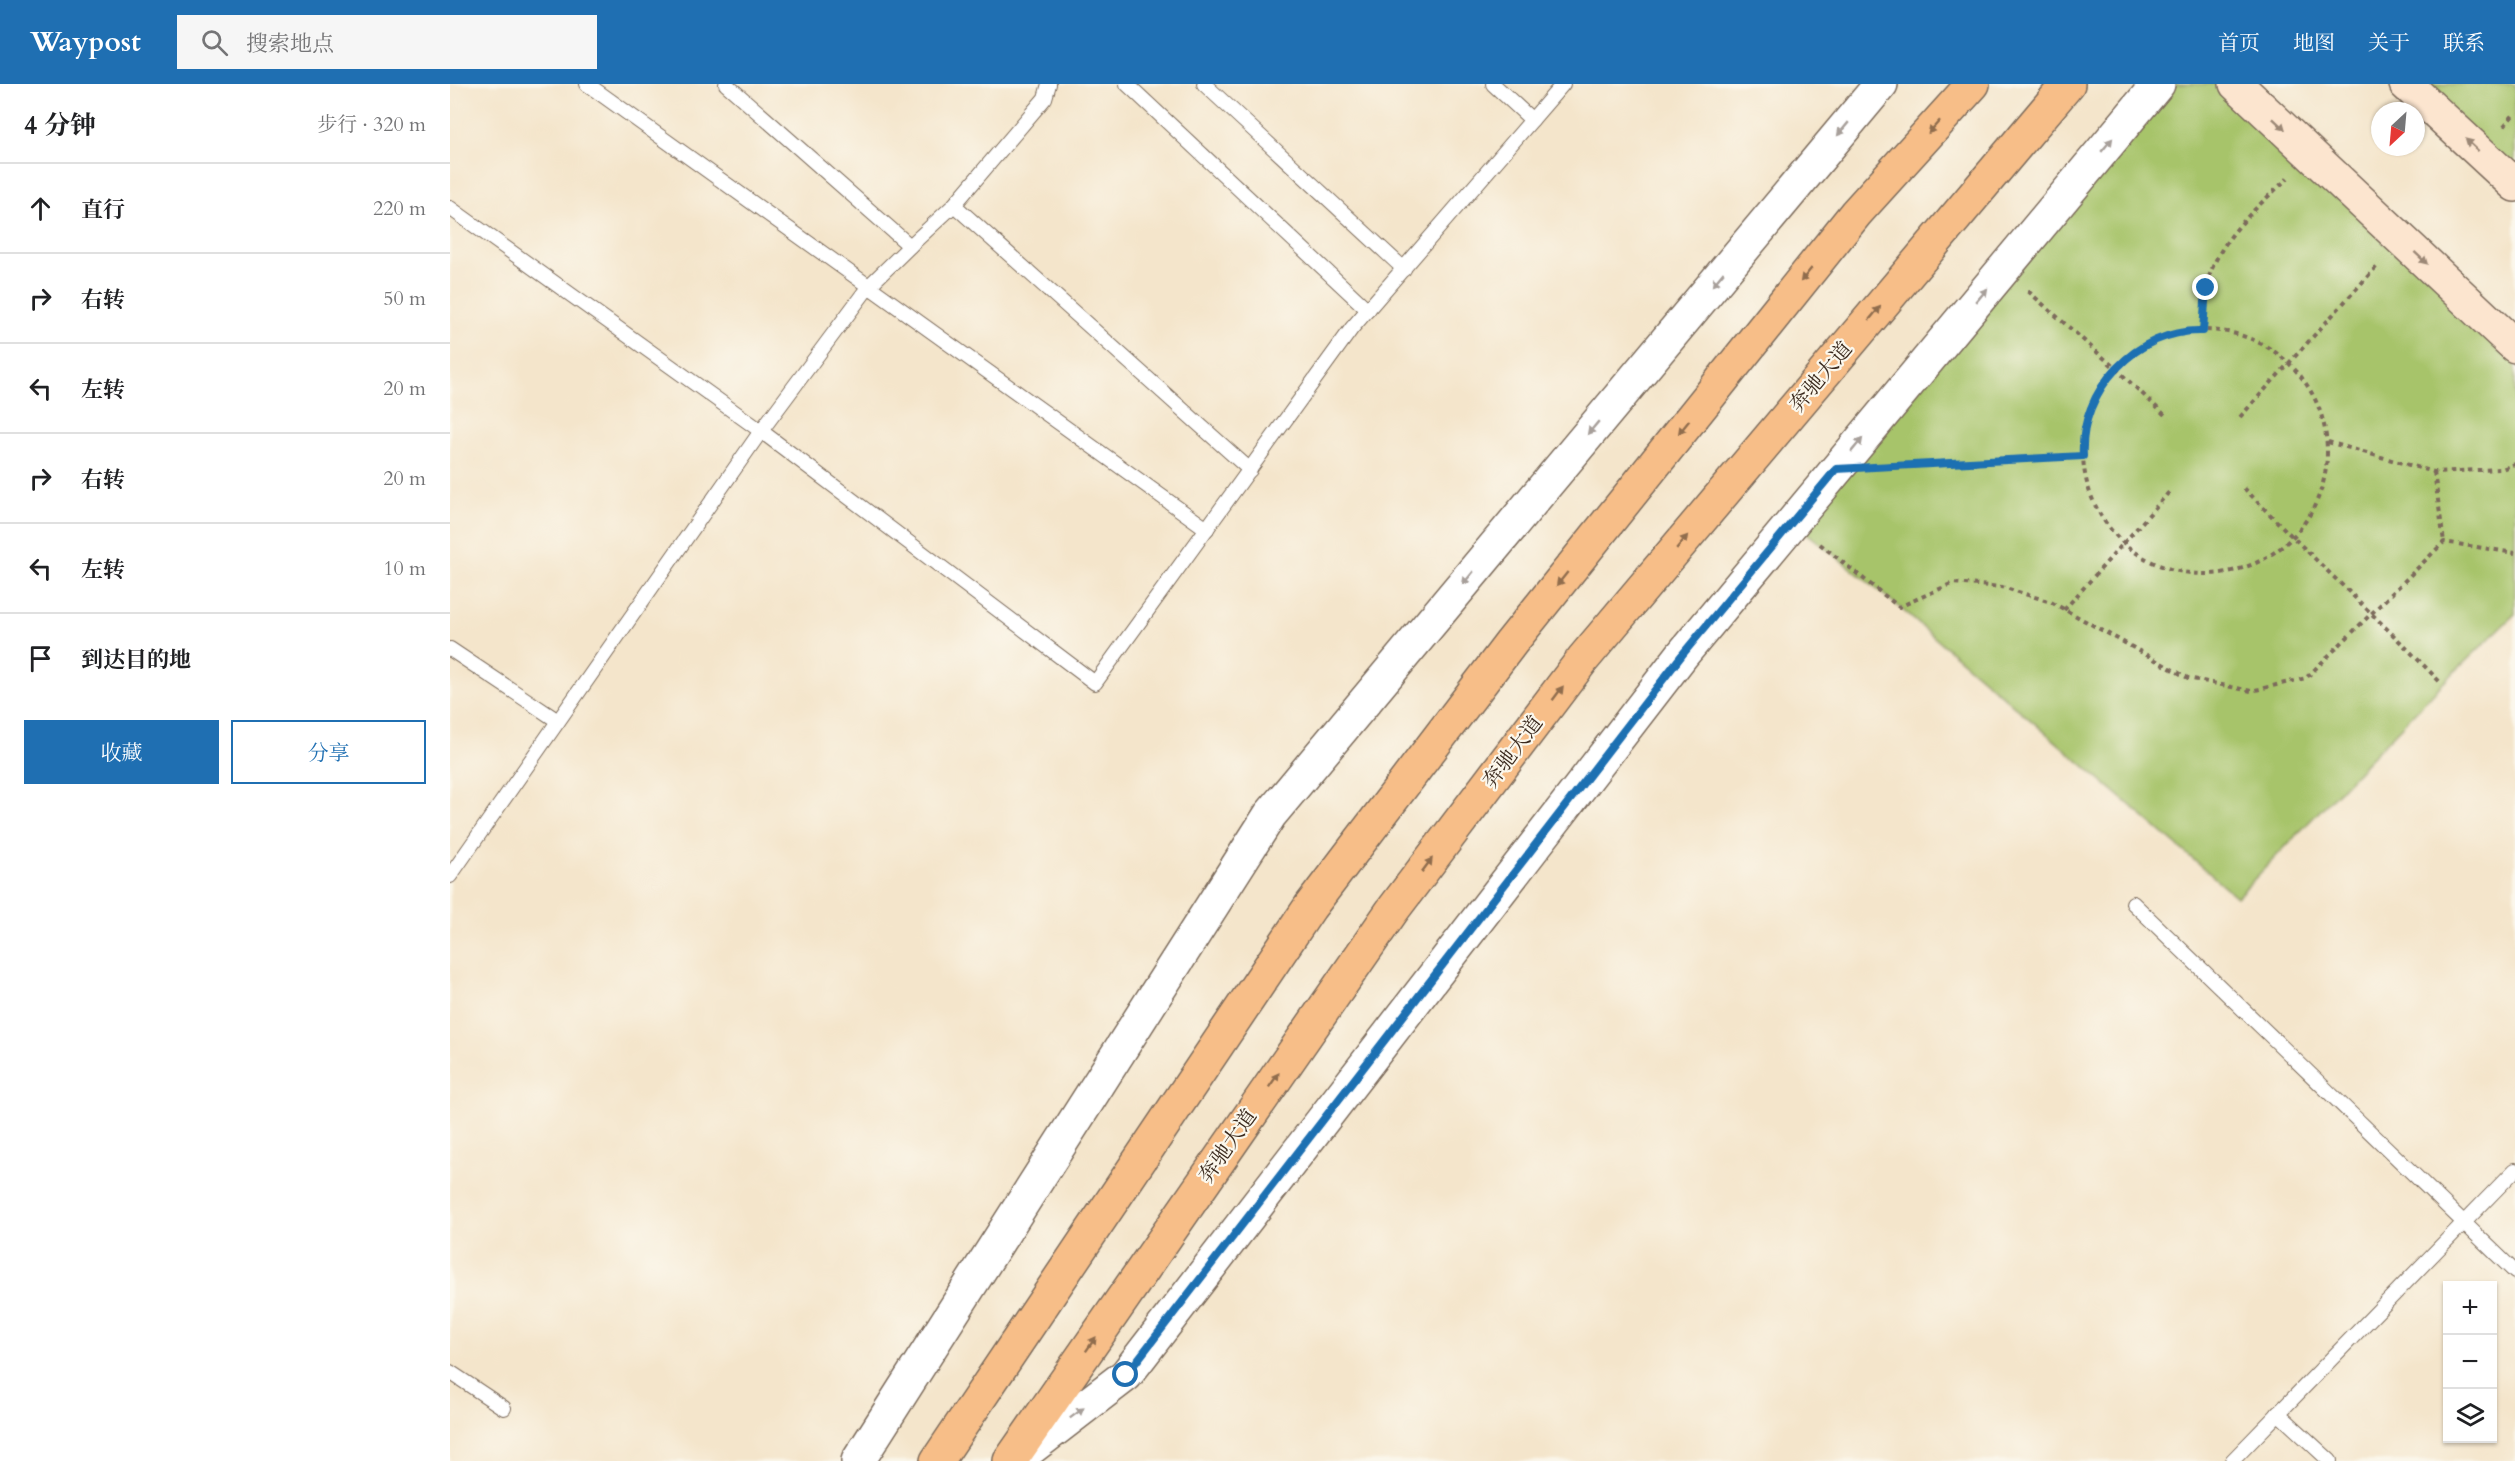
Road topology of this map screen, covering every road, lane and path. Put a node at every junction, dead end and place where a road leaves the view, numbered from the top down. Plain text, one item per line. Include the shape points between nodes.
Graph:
1 (587, 84) edge
2 (726, 84) edge
3 (1050, 84) edge
4 (1127, 84) edge
5 (1204, 84) edge
6 (1493, 84) edge
7 (1563, 84) edge
8 (1881, 84) edge
9 (1973, 84) edge
10 (2068, 84) edge
11 (2158, 84) edge
12 (2236, 84) edge
13 (2406, 84) edge
14 (1532, 120) junction
15 (2312, 155) junction
16 (2515, 185) edge
17 (954, 205) junction
18 (450, 208) edge
19 (2401, 239) junction
20 (909, 246) junction
21 (1404, 269) junction
22 (2003, 270) junction
23 (869, 286) junction
24 (1368, 310) junction
25 (2203, 331) junction
26 (2515, 346) edge
27 (2288, 364) junction
28 (2115, 368) junction
29 (2240, 417) dead end
30 (2168, 418) dead end
31 (761, 431) junction
32 (2328, 442) junction
33 (2083, 456) junction
34 (2515, 464) edge
35 (1836, 469) junction
36 (1250, 470) junction
37 (2434, 472) junction
38 (2244, 488) dead end
39 (2170, 491) dead end
40 (1792, 522) junction
41 (1207, 529) junction
42 (2293, 538) junction
43 (2123, 542) junction
44 (2444, 542) junction
45 (2515, 553) edge
46 (2064, 610) junction
47 (2373, 613) junction
48 (450, 649) edge
49 (2442, 684) dead end
50 (558, 721) junction
51 (450, 876) edge
52 (2133, 903) dead end
53 (2515, 1170) edge
54 (2463, 1223) junction
55 (2515, 1272) edge
56 (450, 1372) edge
57 (504, 1408) dead end
58 (2278, 1413) junction
59 (858, 1461) edge
60 (937, 1461) edge
61 (1010, 1461) edge
62 (1014, 1461) edge
63 (2232, 1461) edge
64 (2330, 1461) edge

1 - 23 lane
2 - 20 lane
3 - 17 lane via 1045,98
4 - 24 lane
5 - 21 lane
6 - 14 lane
7 - 14 lane
8 -> 59 street via 1270,815
9 -> 60 main road via 1841,232 1511,643 1310,907
61 -> 10 main road, 奔驰大道 via 1392,911 1583,659
22 -> 11 street
12 -> 15 main road
16 -> 13 main road
14 - 21 lane
15 - 19 main road
15 - 25 path via 2245,219 2217,256 2206,288
17 - 20 lane
17 - 36 lane
18 - 31 lane
19 -> 26 main road
19 - 27 path
20 - 23 lane
21 - 24 lane
22 - 28 path
35 -> 22 street
23 - 31 lane
23 - 41 lane
24 - 36 lane
25 - 27 path via 2228,332 2266,345
25 - 28 path via 2188,330 2149,342
27 - 29 path
27 - 32 path via 2297,370 2318,404
28 - 30 path
28 - 33 path via 2092,402 2082,442
31 - 41 lane via 1095,683
31 - 50 lane
32 - 37 path
32 - 42 path via 2325,482 2310,518
33 - 35 path
33 - 43 path via 2086,483 2103,521
34 - 37 path via 2502,469
35 - 40 street
36 - 41 lane
37 - 44 path
38 - 42 path
39 - 43 path
40 - 46 path via 1899,607 1953,583 2002,587
62 -> 40 street via 1126,1375 1682,655
42 - 43 path via 2249,568 2210,576 2169,570 2132,551
42 - 47 path
43 - 46 path
44 - 45 path
44 - 47 path
46 - 47 path via 2188,678 2251,691 2306,678
47 - 49 path
48 - 50 lane
50 - 51 lane
52 - 54 lane
53 - 54 lane
54 - 55 lane
54 - 58 lane
56 - 57 lane
58 - 63 lane
58 - 64 lane

